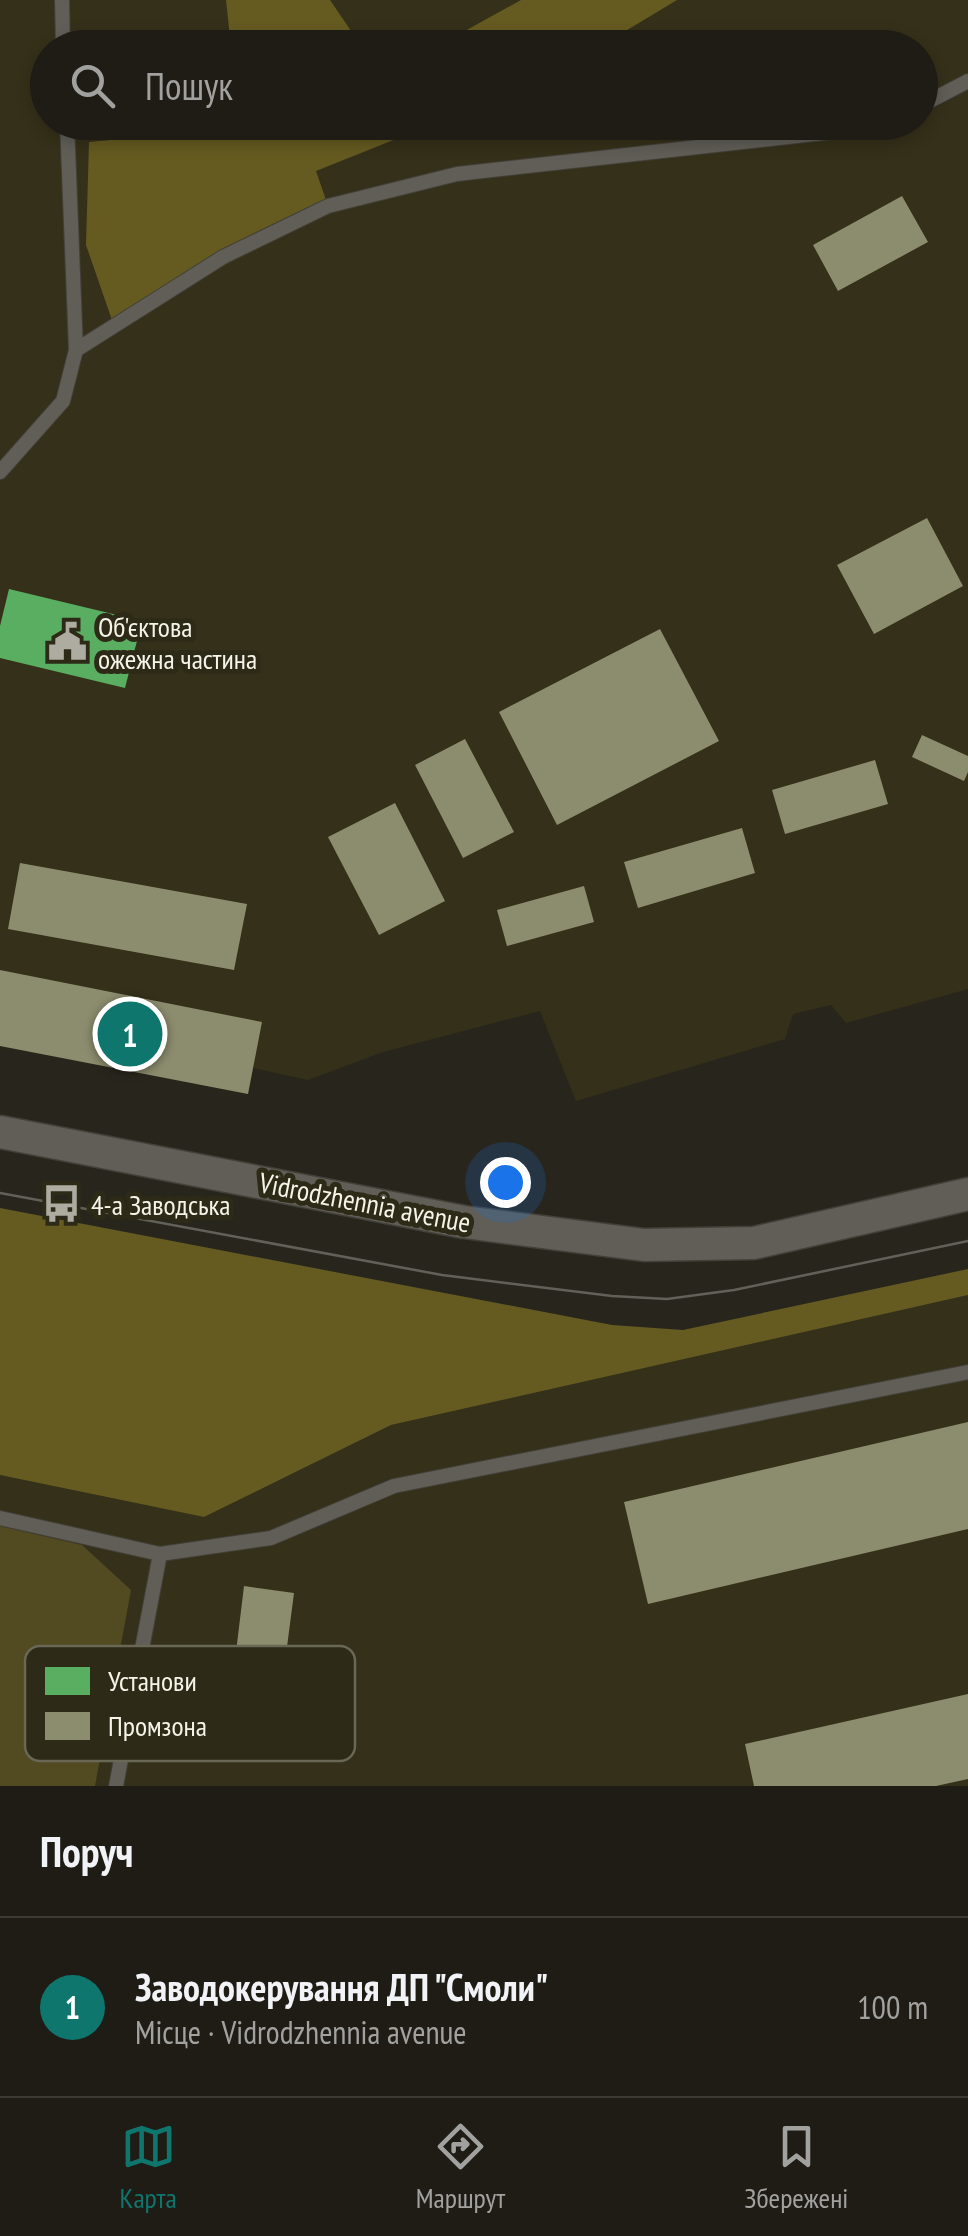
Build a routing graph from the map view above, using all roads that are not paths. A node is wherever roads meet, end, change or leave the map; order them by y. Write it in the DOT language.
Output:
graph roads {
  1 [pos="62,0"];
  2 [pos="63,30"];
  3 [pos="968,80"];
  4 [pos="938,96"];
  5 [pos="67,140"];
  6 [pos="761,140"];
  7 [pos="76,350"];
  8 [pos="0,472"];
  9 [pos="0,1132"];
  10 [pos="968,1194"];
  11 [pos="968,1372"];
  12 [pos="0,1518"];
  13 [pos="160,1554"];
  14 [pos="143,1646"];
  15 [pos="121,1761"];
  16 [pos="116,1786"];
  1 -- 2 [label="lane"];
  3 -- 4 [label="lane"];
  5 -- 7 [label="lane"];
  6 -- 7 [label="lane"];
  7 -- 8 [label="lane"];
  9 -- 10 [label="street, Vidrodzhennia avenue"];
  11 -- 13 [label="lane"];
  12 -- 13 [label="lane"];
  13 -- 14 [label="lane"];
  15 -- 16 [label="lane"];
}
